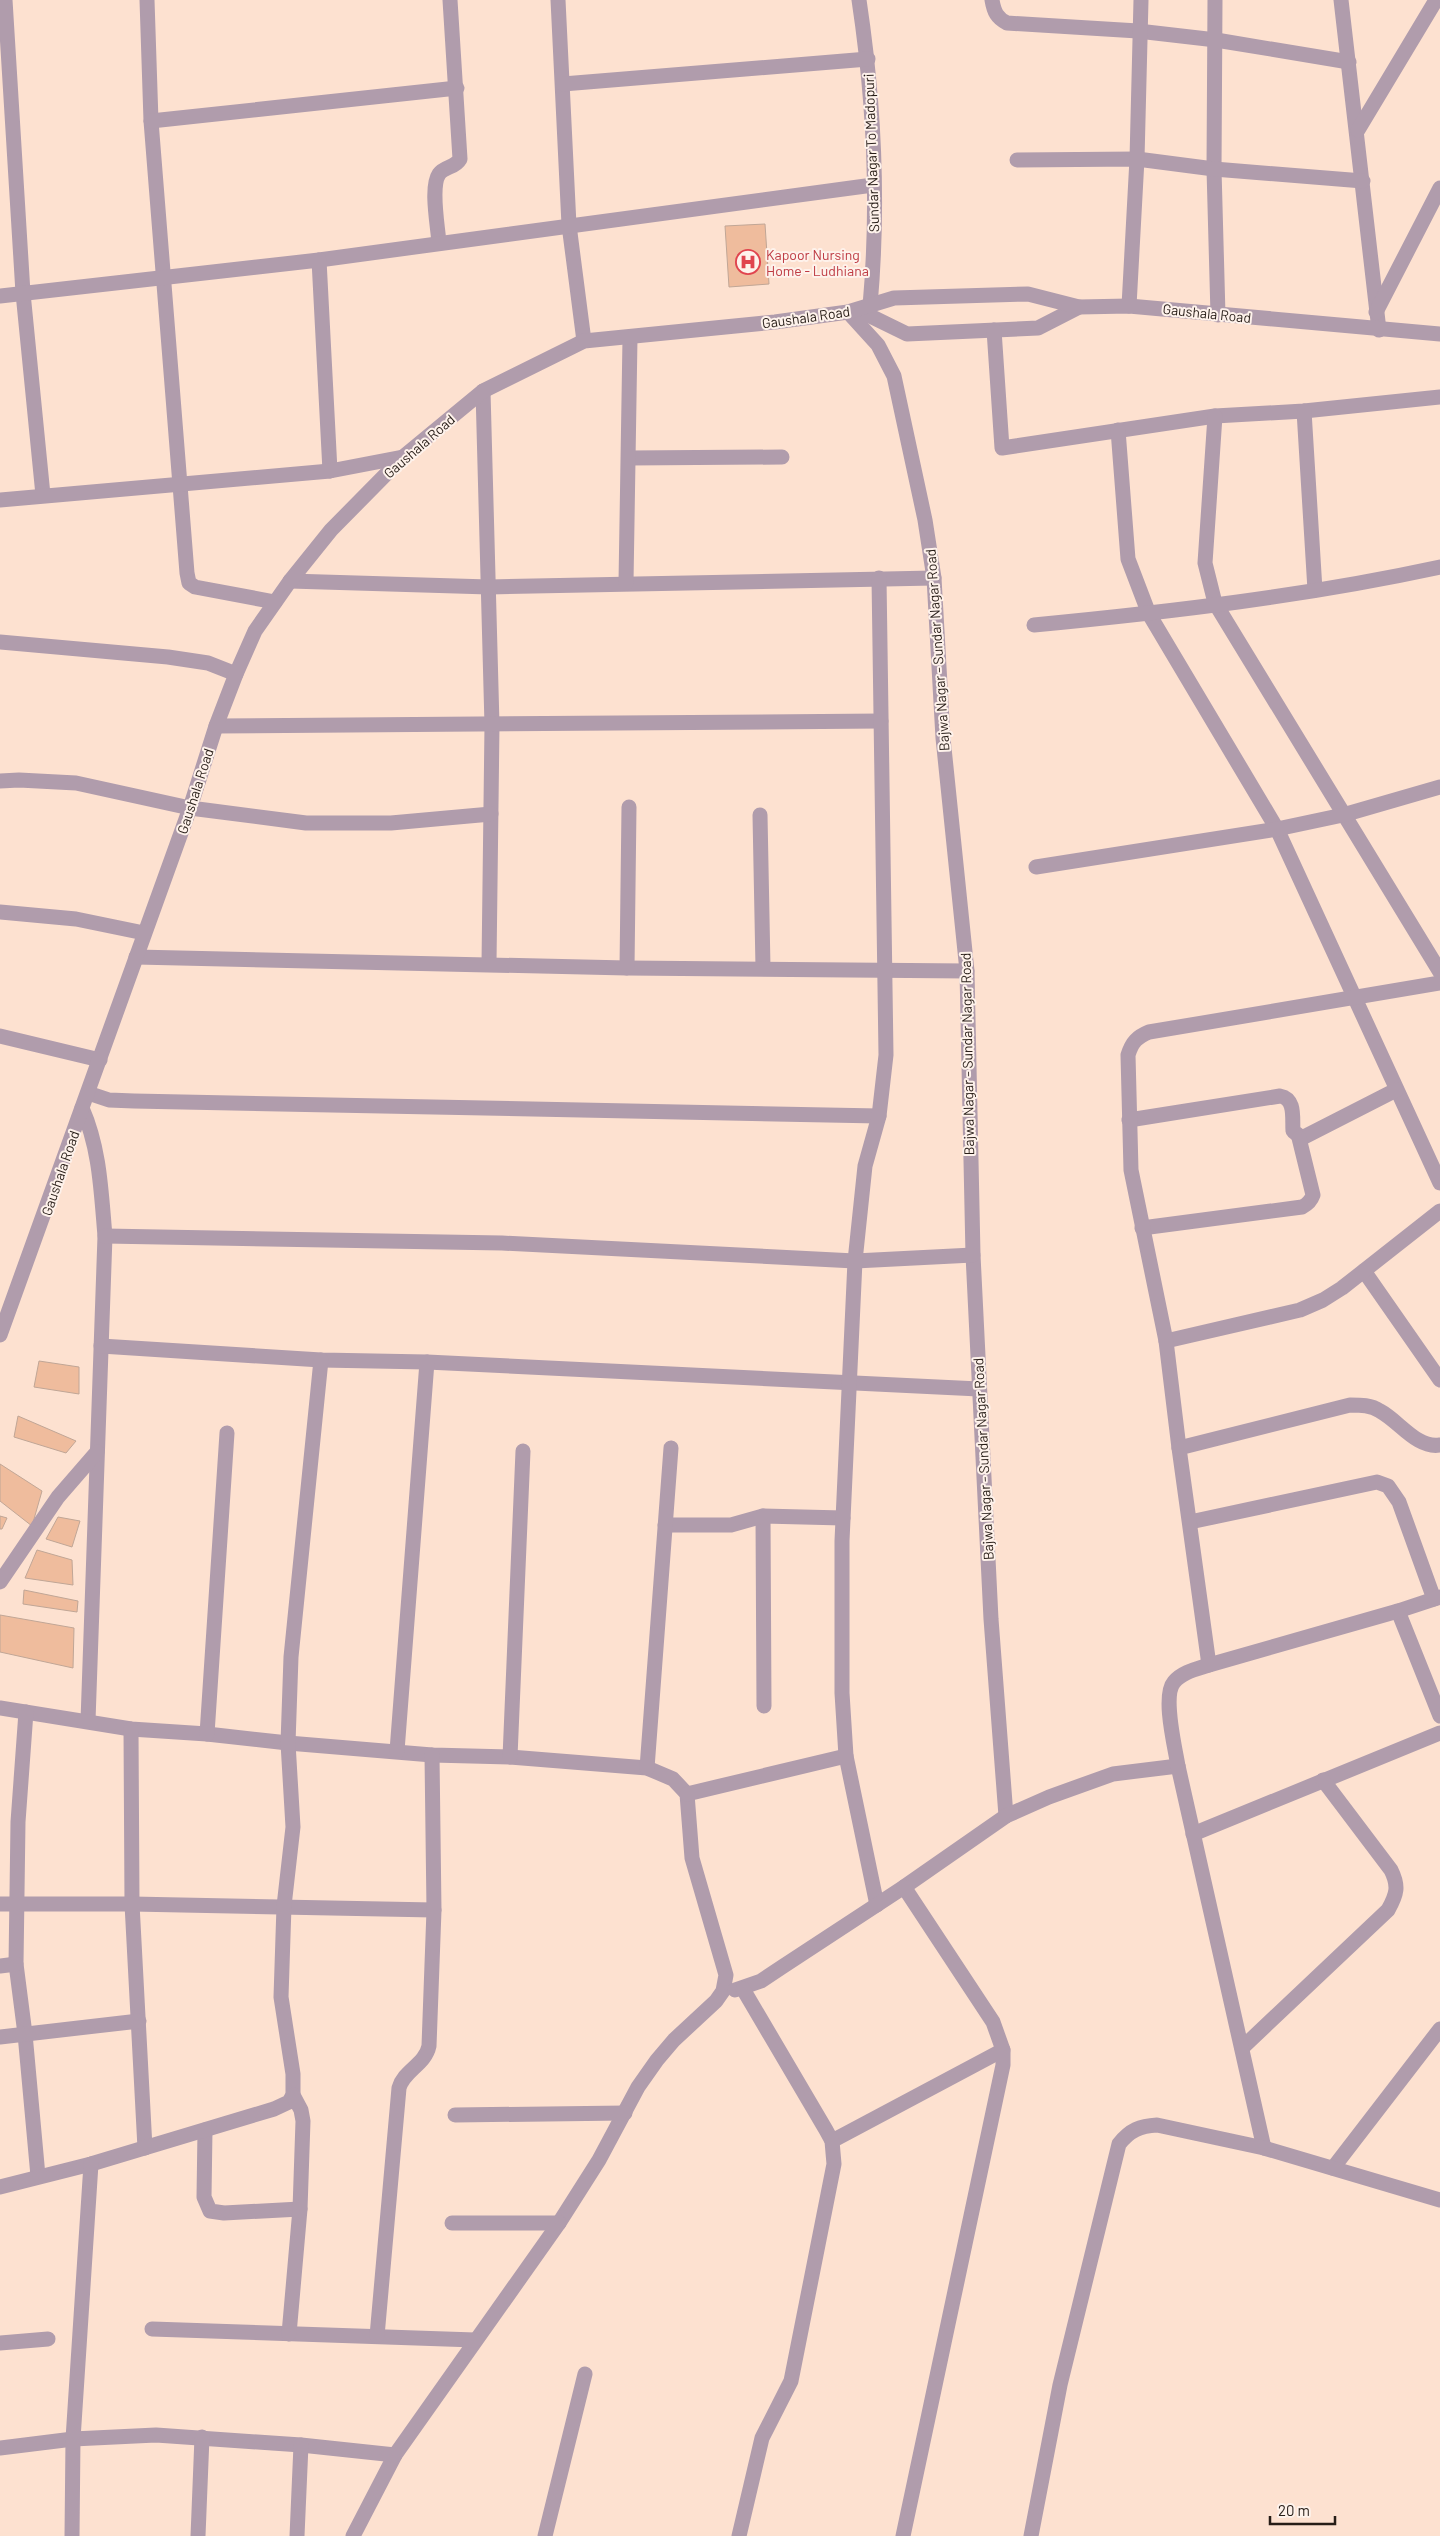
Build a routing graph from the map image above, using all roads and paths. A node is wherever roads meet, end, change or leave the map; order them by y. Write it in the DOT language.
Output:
graph roads {
  1 [pos="6,0"];
  2 [pos="147,0"];
  3 [pos="450,0"];
  4 [pos="558,0"];
  5 [pos="860,0"];
  6 [pos="992,0"];
  7 [pos="1141,0"];
  8 [pos="1215,0"];
  9 [pos="1341,0"];
  10 [pos="1436,0"];
  11 [pos="1138,31"];
  12 [pos="1216,40"];
  13 [pos="868,58"];
  14 [pos="1349,62"];
  15 [pos="563,84"];
  16 [pos="457,88"];
  17 [pos="151,121"];
  18 [pos="1358,130"];
  19 [pos="1136,159"];
  20 [pos="1017,160"];
  21 [pos="1214,169"];
  22 [pos="1363,181"];
  23 [pos="873,185"];
  24 [pos="1440,188"];
  25 [pos="569,225"];
  26 [pos="439,244"];
  27 [pos="319,260"];
  28 [pos="164,278"];
  29 [pos="22,293"];
  30 [pos="0,296"];
  31 [pos="1129,306"];
  32 [pos="1079,307"];
  33 [pos="859,309"];
  34 [pos="1376,312"];
  35 [pos="1218,315"];
  36 [pos="994,330"];
  37 [pos="1379,330"];
  38 [pos="1440,334"];
  39 [pos="630,338"];
  40 [pos="584,341"];
  41 [pos="483,392"];
  42 [pos="1440,398"];
  43 [pos="1304,411"];
  44 [pos="1215,416"];
  45 [pos="1118,430"];
  46 [pos="403,457"];
  47 [pos="782,457"];
  48 [pos="628,458"];
  49 [pos="330,471"];
  50 [pos="178,484"];
  51 [pos="44,495"];
  52 [pos="0,500"];
  53 [pos="1440,567"];
  54 [pos="879,578"];
  55 [pos="934,578"];
  56 [pos="290,581"];
  57 [pos="626,583"];
  58 [pos="489,587"];
  59 [pos="1315,590"];
  60 [pos="275,602"];
  61 [pos="1215,603"];
  62 [pos="1149,614"];
  63 [pos="1034,625"];
  64 [pos="0,642"];
  65 [pos="236,674"];
  66 [pos="881,721"];
  67 [pos="492,725"];
  68 [pos="216,726"];
  69 [pos="0,781"];
  70 [pos="1440,787"];
  71 [pos="628,807"];
  72 [pos="190,808"];
  73 [pos="491,814"];
  74 [pos="1343,814"];
  75 [pos="760,815"];
  76 [pos="1276,829"];
  77 [pos="1036,867"];
  78 [pos="0,912"];
  79 [pos="144,933"];
  80 [pos="136,957"];
  81 [pos="489,964"];
  82 [pos="627,968"];
  83 [pos="763,968"];
  84 [pos="884,970"];
  85 [pos="967,971"];
  86 [pos="1440,972"];
  87 [pos="1440,983"];
  88 [pos="1354,997"];
  89 [pos="0,1036"];
  90 [pos="100,1060"];
  91 [pos="1396,1090"];
  92 [pos="88,1093"];
  93 [pos="82,1108"];
  94 [pos="879,1116"];
  95 [pos="1129,1120"];
  96 [pos="1299,1138"];
  97 [pos="1440,1183"];
  98 [pos="1440,1211"];
  99 [pos="1142,1228"];
  100 [pos="105,1236"];
  101 [pos="973,1255"];
  102 [pos="856,1260"];
  103 [pos="1364,1271"];
  104 [pos="0,1336"];
  105 [pos="1166,1341"];
  106 [pos="101,1346"];
  107 [pos="321,1360"];
  108 [pos="427,1362"];
  109 [pos="1440,1380"];
  110 [pos="849,1383"];
  111 [pos="979,1389"];
  112 [pos="227,1433"];
  113 [pos="1440,1446"];
  114 [pos="671,1448"];
  115 [pos="1180,1448"];
  116 [pos="523,1451"];
  117 [pos="97,1452"];
  118 [pos="763,1516"];
  119 [pos="843,1518"];
  120 [pos="1190,1522"];
  121 [pos="665,1526"];
  122 [pos="0,1582"];
  123 [pos="1437,1598"];
  124 [pos="1398,1611"];
  125 [pos="1208,1665"];
  126 [pos="764,1706"];
  127 [pos="0,1708"];
  128 [pos="26,1712"];
  129 [pos="1440,1716"];
  130 [pos="88,1721"];
  131 [pos="131,1729"];
  132 [pos="1440,1733"];
  133 [pos="207,1734"];
  134 [pos="288,1743"];
  135 [pos="397,1751"];
  136 [pos="432,1755"];
  137 [pos="846,1756"];
  138 [pos="510,1757"];
  139 [pos="1178,1766"];
  140 [pos="647,1768"];
  141 [pos="1323,1780"];
  142 [pos="687,1794"];
  143 [pos="1006,1816"];
  144 [pos="1193,1834"];
  145 [pos="904,1887"];
  146 [pos="16,1903"];
  147 [pos="0,1904"];
  148 [pos="132,1904"];
  149 [pos="877,1905"];
  150 [pos="284,1906"];
  151 [pos="434,1910"];
  152 [pos="16,1964"];
  153 [pos="0,1966"];
  154 [pos="743,1989"];
  155 [pos="723,1991"];
  156 [pos="138,2021"];
  157 [pos="1440,2029"];
  158 [pos="26,2034"];
  159 [pos="0,2037"];
  160 [pos="1242,2048"];
  161 [pos="1003,2050"];
  162 [pos="293,2095"];
  163 [pos="625,2113"];
  164 [pos="455,2115"];
  165 [pos="205,2130"];
  166 [pos="832,2141"];
  167 [pos="146,2148"];
  168 [pos="1264,2148"];
  169 [pos="91,2164"];
  170 [pos="1333,2168"];
  171 [pos="38,2176"];
  172 [pos="0,2187"];
  173 [pos="1440,2200"];
  174 [pos="300,2210"];
  175 [pos="452,2223"];
  176 [pos="559,2223"];
  177 [pos="152,2330"];
  178 [pos="289,2334"];
  179 [pos="377,2336"];
  180 [pos="48,2339"];
  181 [pos="475,2340"];
  182 [pos="0,2343"];
  183 [pos="585,2374"];
  184 [pos="202,2437"];
  185 [pos="73,2439"];
  186 [pos="301,2445"];
  187 [pos="0,2448"];
  188 [pos="396,2454"];
  189 [pos="72,2536"];
  190 [pos="198,2536"];
  191 [pos="297,2536"];
  192 [pos="352,2536"];
  193 [pos="545,2536"];
  194 [pos="738,2536"];
  195 [pos="903,2536"];
  196 [pos="1031,2536"];
  1 -- 29 [label="street"];
  2 -- 17 [label="street"];
  3 -- 16 [label="street"];
  4 -- 15 [label="street"];
  5 -- 13 [label="street, Sundar Nagar To Madopuri"];
  6 -- 11 [label="street"];
  7 -- 11 [label="street"];
  8 -- 12 [label="street"];
  9 -- 14 [label="street"];
  10 -- 18 [label="street"];
  11 -- 12 [label="street"];
  11 -- 19 [label="street"];
  12 -- 14 [label="street"];
  12 -- 21 [label="street"];
  13 -- 15 [label="street"];
  13 -- 23 [label="street, Sundar Nagar To Madopuri"];
  14 -- 18 [label="street"];
  15 -- 25 [label="street"];
  16 -- 17 [label="street"];
  16 -- 26 [label="street"];
  17 -- 28 [label="street"];
  18 -- 22 [label="street"];
  19 -- 20 [label="street"];
  19 -- 21 [label="street"];
  19 -- 31 [label="street"];
  21 -- 22 [label="street"];
  21 -- 35 [label="street"];
  22 -- 34 [label="street"];
  23 -- 25 [label="street"];
  23 -- 33 [label="street, Sundar Nagar To Madopuri"];
  24 -- 34 [label="street"];
  25 -- 26 [label="street"];
  25 -- 40 [label="street"];
  26 -- 27 [label="street"];
  27 -- 28 [label="street"];
  27 -- 49 [label="street"];
  28 -- 29 [label="street"];
  28 -- 50 [label="street"];
  29 -- 30 [label="street"];
  29 -- 51 [label="street"];
  31 -- 32 [label="street, Gaushala Road"];
  31 -- 35 [label="street, Gaushala Road"];
  32 -- 33 [label="street, Gaushala Road"];
  32 -- 36 [label="street"];
  33 -- 36 [label="street"];
  33 -- 39 [label="street, Gaushala Road"];
  33 -- 55 [label="street, Bajwa Nagar - Sundar Nagar Road"];
  34 -- 37 [label="street"];
  35 -- 37 [label="street, Gaushala Road"];
  36 -- 45 [label="street"];
  37 -- 38 [label="street, Gaushala Road"];
  39 -- 40 [label="street, Gaushala Road"];
  39 -- 48 [label="street"];
  40 -- 41 [label="street, Gaushala Road"];
  41 -- 46 [label="street, Gaushala Road"];
  41 -- 58 [label="street"];
  42 -- 43 [label="street"];
  43 -- 44 [label="street"];
  43 -- 59 [label="street"];
  44 -- 45 [label="street"];
  44 -- 61 [label="street"];
  45 -- 62 [label="street"];
  46 -- 49 [label="street"];
  46 -- 56 [label="street, Gaushala Road"];
  47 -- 48 [label="street"];
  48 -- 57 [label="street"];
  49 -- 50 [label="street"];
  50 -- 51 [label="street"];
  50 -- 60 [label="street"];
  51 -- 52 [label="street"];
  53 -- 59 [label="street"];
  54 -- 55 [label="street"];
  54 -- 57 [label="street"];
  54 -- 66 [label="street"];
  55 -- 85 [label="street, Bajwa Nagar - Sundar Nagar Road"];
  56 -- 58 [label="street"];
  56 -- 60 [label="street, Gaushala Road"];
  57 -- 58 [label="street"];
  58 -- 67 [label="street"];
  59 -- 61 [label="street"];
  60 -- 65 [label="street, Gaushala Road"];
  61 -- 62 [label="street"];
  61 -- 74 [label="street"];
  62 -- 63 [label="street"];
  62 -- 76 [label="street"];
  64 -- 65 [label="street"];
  65 -- 68 [label="street, Gaushala Road"];
  66 -- 67 [label="street"];
  66 -- 84 [label="street"];
  67 -- 68 [label="street"];
  67 -- 73 [label="street"];
  68 -- 72 [label="street, Gaushala Road"];
  69 -- 72 [label="street"];
  70 -- 74 [label="street"];
  71 -- 82 [label="street"];
  72 -- 73 [label="street"];
  72 -- 79 [label="street, Gaushala Road"];
  73 -- 81 [label="street"];
  74 -- 76 [label="street"];
  74 -- 86 [label="street"];
  75 -- 83 [label="street"];
  76 -- 77 [label="street"];
  76 -- 88 [label="street"];
  78 -- 79 [label="street"];
  79 -- 80 [label="street, Gaushala Road"];
  80 -- 81 [label="street"];
  80 -- 90 [label="street, Gaushala Road"];
  81 -- 82 [label="street"];
  82 -- 83 [label="street"];
  83 -- 84 [label="street"];
  84 -- 85 [label="street"];
  84 -- 94 [label="street"];
  85 -- 101 [label="street, Bajwa Nagar - Sundar Nagar Road"];
  87 -- 88 [label="street"];
  88 -- 91 [label="street"];
  88 -- 95 [label="street"];
  89 -- 90 [label="street"];
  90 -- 92 [label="street, Gaushala Road"];
  91 -- 96 [label="street"];
  91 -- 97 [label="street"];
  92 -- 93 [label="street, Gaushala Road"];
  92 -- 94 [label="street"];
  93 -- 100 [label="street"];
  93 -- 104 [label="street, Gaushala Road"];
  94 -- 102 [label="street"];
  95 -- 96 [label="street"];
  95 -- 99 [label="street"];
  96 -- 99 [label="street"];
  98 -- 103 [label="street"];
  99 -- 105 [label="street"];
  100 -- 102 [label="street"];
  100 -- 106 [label="street"];
  101 -- 102 [label="street"];
  101 -- 111 [label="street, Bajwa Nagar - Sundar Nagar Road"];
  102 -- 110 [label="street"];
  103 -- 105 [label="street"];
  103 -- 109 [label="street"];
  105 -- 115 [label="street"];
  106 -- 107 [label="street"];
  106 -- 117 [label="street"];
  107 -- 108 [label="street"];
  107 -- 134 [label="street"];
  108 -- 110 [label="street"];
  108 -- 135 [label="street"];
  110 -- 111 [label="street"];
  110 -- 119 [label="street"];
  111 -- 143 [label="street, Bajwa Nagar - Sundar Nagar Road"];
  112 -- 133 [label="street"];
  113 -- 115 [label="street"];
  114 -- 121 [label="street"];
  115 -- 120 [label="street"];
  116 -- 138 [label="street"];
  117 -- 122 [label="street"];
  117 -- 130 [label="street"];
  118 -- 119 [label="street"];
  118 -- 121 [label="street"];
  118 -- 126 [label="street"];
  119 -- 137 [label="street"];
  120 -- 123 [label="street"];
  120 -- 125 [label="street"];
  121 -- 140 [label="street"];
  123 -- 124 [label="street"];
  124 -- 125 [label="street"];
  124 -- 129 [label="street"];
  125 -- 139 [label="street"];
  127 -- 128 [label="street"];
  128 -- 130 [label="street"];
  128 -- 146 [label="street"];
  130 -- 131 [label="street"];
  131 -- 133 [label="street"];
  131 -- 148 [label="street"];
  132 -- 141 [label="street"];
  133 -- 134 [label="street"];
  134 -- 135 [label="street"];
  134 -- 150 [label="street"];
  135 -- 136 [label="street"];
  136 -- 138 [label="street"];
  136 -- 151 [label="street"];
  137 -- 142 [label="street"];
  137 -- 149 [label="street"];
  138 -- 140 [label="street"];
  139 -- 143 [label="street"];
  139 -- 144 [label="street"];
  140 -- 142 [label="street"];
  141 -- 144 [label="street"];
  141 -- 160 [label="street"];
  142 -- 155 [label="street"];
  143 -- 145 [label="street"];
  144 -- 160 [label="street"];
  145 -- 149 [label="street"];
  145 -- 161 [label="street"];
  146 -- 147 [label="street"];
  146 -- 148 [label="street"];
  146 -- 152 [label="street"];
  148 -- 150 [label="street"];
  148 -- 156 [label="street"];
  149 -- 154 [label="street"];
  150 -- 151 [label="street"];
  150 -- 162 [label="street"];
  151 -- 179 [label="street"];
  152 -- 153 [label="street"];
  152 -- 158 [label="street"];
  154 -- 155 [label="street"];
  154 -- 166 [label="street"];
  155 -- 163 [label="street"];
  156 -- 158 [label="street"];
  156 -- 167 [label="street"];
  157 -- 170 [label="street"];
  158 -- 159 [label="street"];
  158 -- 171 [label="street"];
  160 -- 168 [label="street"];
  161 -- 166 [label="street"];
  161 -- 195 [label="street"];
  162 -- 165 [label="street"];
  162 -- 174 [label="street"];
  163 -- 164 [label="street"];
  163 -- 176 [label="street"];
  165 -- 167 [label="street"];
  165 -- 174 [label="street"];
  166 -- 194 [label="street"];
  167 -- 169 [label="street"];
  168 -- 170 [label="street"];
  168 -- 196 [label="street"];
  169 -- 171 [label="street"];
  169 -- 185 [label="street"];
  170 -- 173 [label="street"];
  171 -- 172 [label="street"];
  174 -- 178 [label="street"];
  175 -- 176 [label="street"];
  176 -- 181 [label="street"];
  177 -- 178 [label="street"];
  178 -- 179 [label="street"];
  179 -- 181 [label="street"];
  180 -- 182 [label="street"];
  181 -- 188 [label="street"];
  183 -- 193 [label="street"];
  184 -- 185 [label="street"];
  184 -- 186 [label="street"];
  184 -- 190 [label="street"];
  185 -- 187 [label="street"];
  185 -- 189 [label="street"];
  186 -- 188 [label="street"];
  186 -- 191 [label="street"];
  188 -- 192 [label="street"];
}
